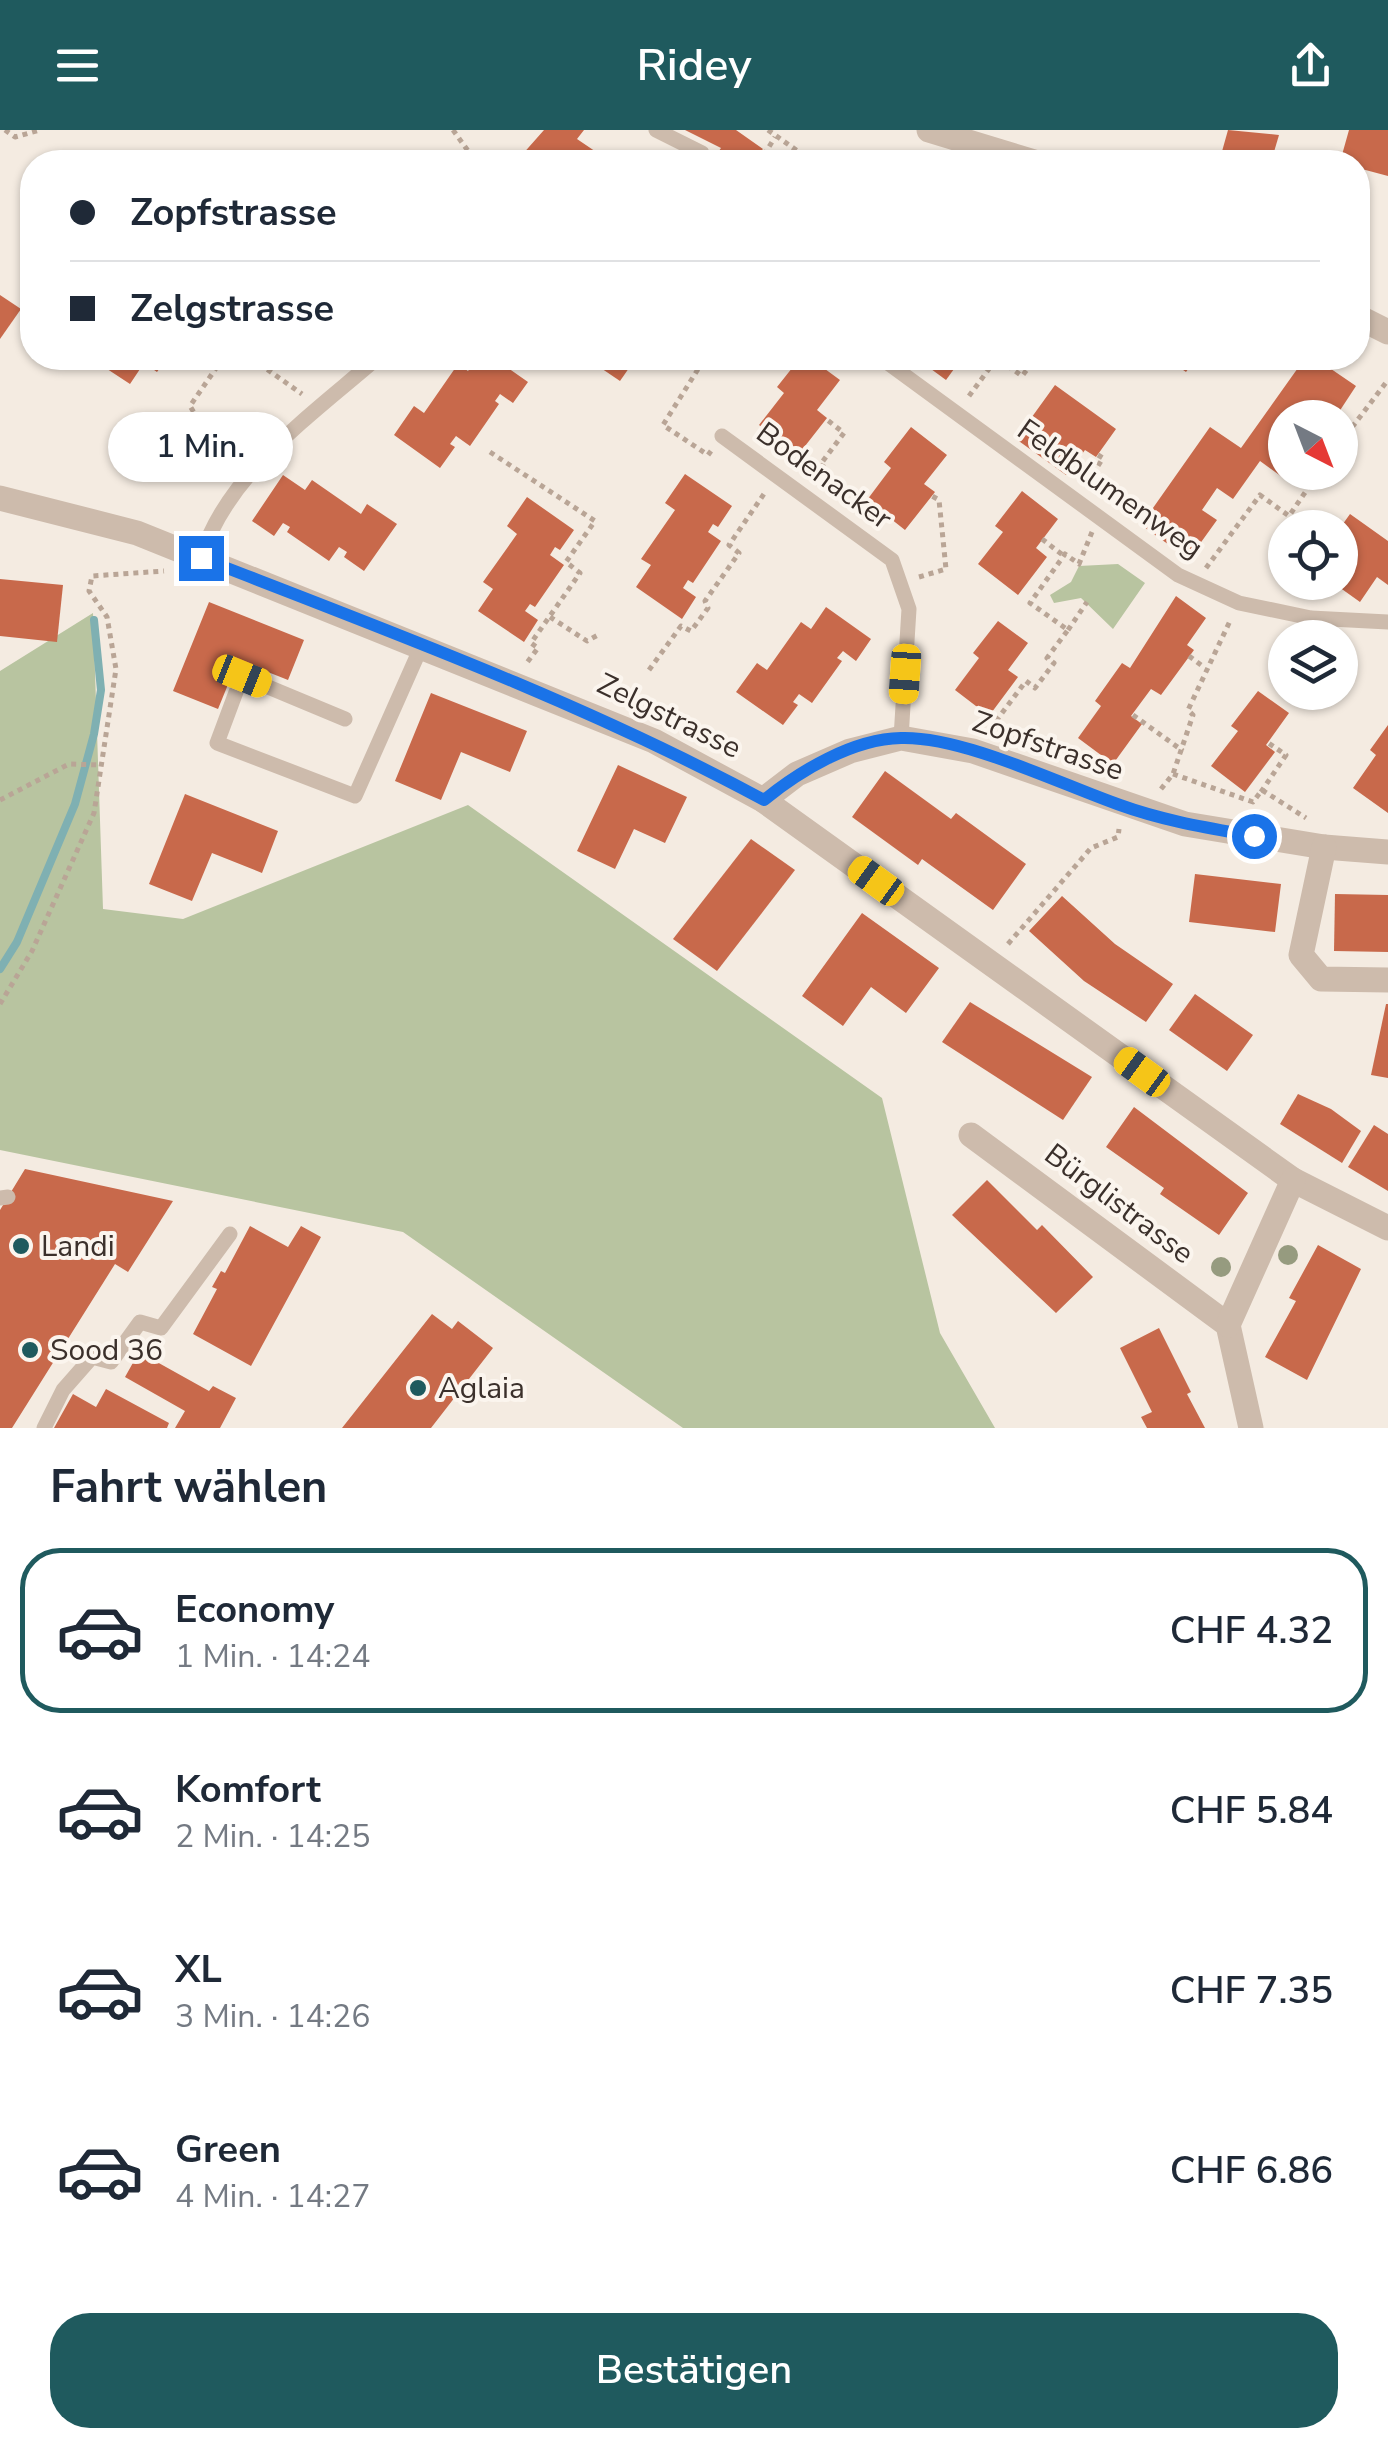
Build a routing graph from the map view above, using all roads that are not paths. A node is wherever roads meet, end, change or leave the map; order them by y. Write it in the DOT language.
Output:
graph roads {
  1 [pos="656,130"];
  2 [pos="929,130"];
  3 [pos="694,150"];
  4 [pos="992,150"];
  5 [pos="363,370"];
  6 [pos="897,370"];
  7 [pos="722,436"];
  8 [pos="0,498"];
  9 [pos="190,554"];
  10 [pos="1388,622"];
  11 [pos="422,645"];
  12 [pos="345,719"];
  13 [pos="901,738"];
  14 [pos="764,800"];
  15 [pos="1322,837"];
  16 [pos="1388,852"];
  17 [pos="1388,980"];
  18 [pos="971,1135"];
  19 [pos="1292,1180"];
  20 [pos="1388,1228"];
  21 [pos="230,1234"];
  22 [pos="1228,1325"];
  23 [pos="44,1428"];
  24 [pos="1250,1428"];
  1 -- 3 [label="lane"];
  2 -- 4 [label="street"];
  5 -- 9 [label="lane"];
  6 -- 10 [label="lane, Feldblumenweg"];
  7 -- 13 [label="lane, Bodenacker"];
  8 -- 9 [label="street, Zelgstrasse"];
  9 -- 11 [label="street, Zelgstrasse"];
  11 -- 12 [label="lane"];
  11 -- 14 [label="street, Zelgstrasse"];
  13 -- 14 [label="street, Zopfstrasse"];
  13 -- 15 [label="street, Zopfstrasse"];
  14 -- 19 [label="street, Zelgstrasse"];
  15 -- 16 [label="street, Zopfstrasse"];
  15 -- 17 [label="street"];
  18 -- 22 [label="street, Bürglistrasse"];
  19 -- 20 [label="street, Zelgstrasse"];
  19 -- 22 [label="street"];
  21 -- 23 [label="lane"];
  22 -- 24 [label="street"];
}
